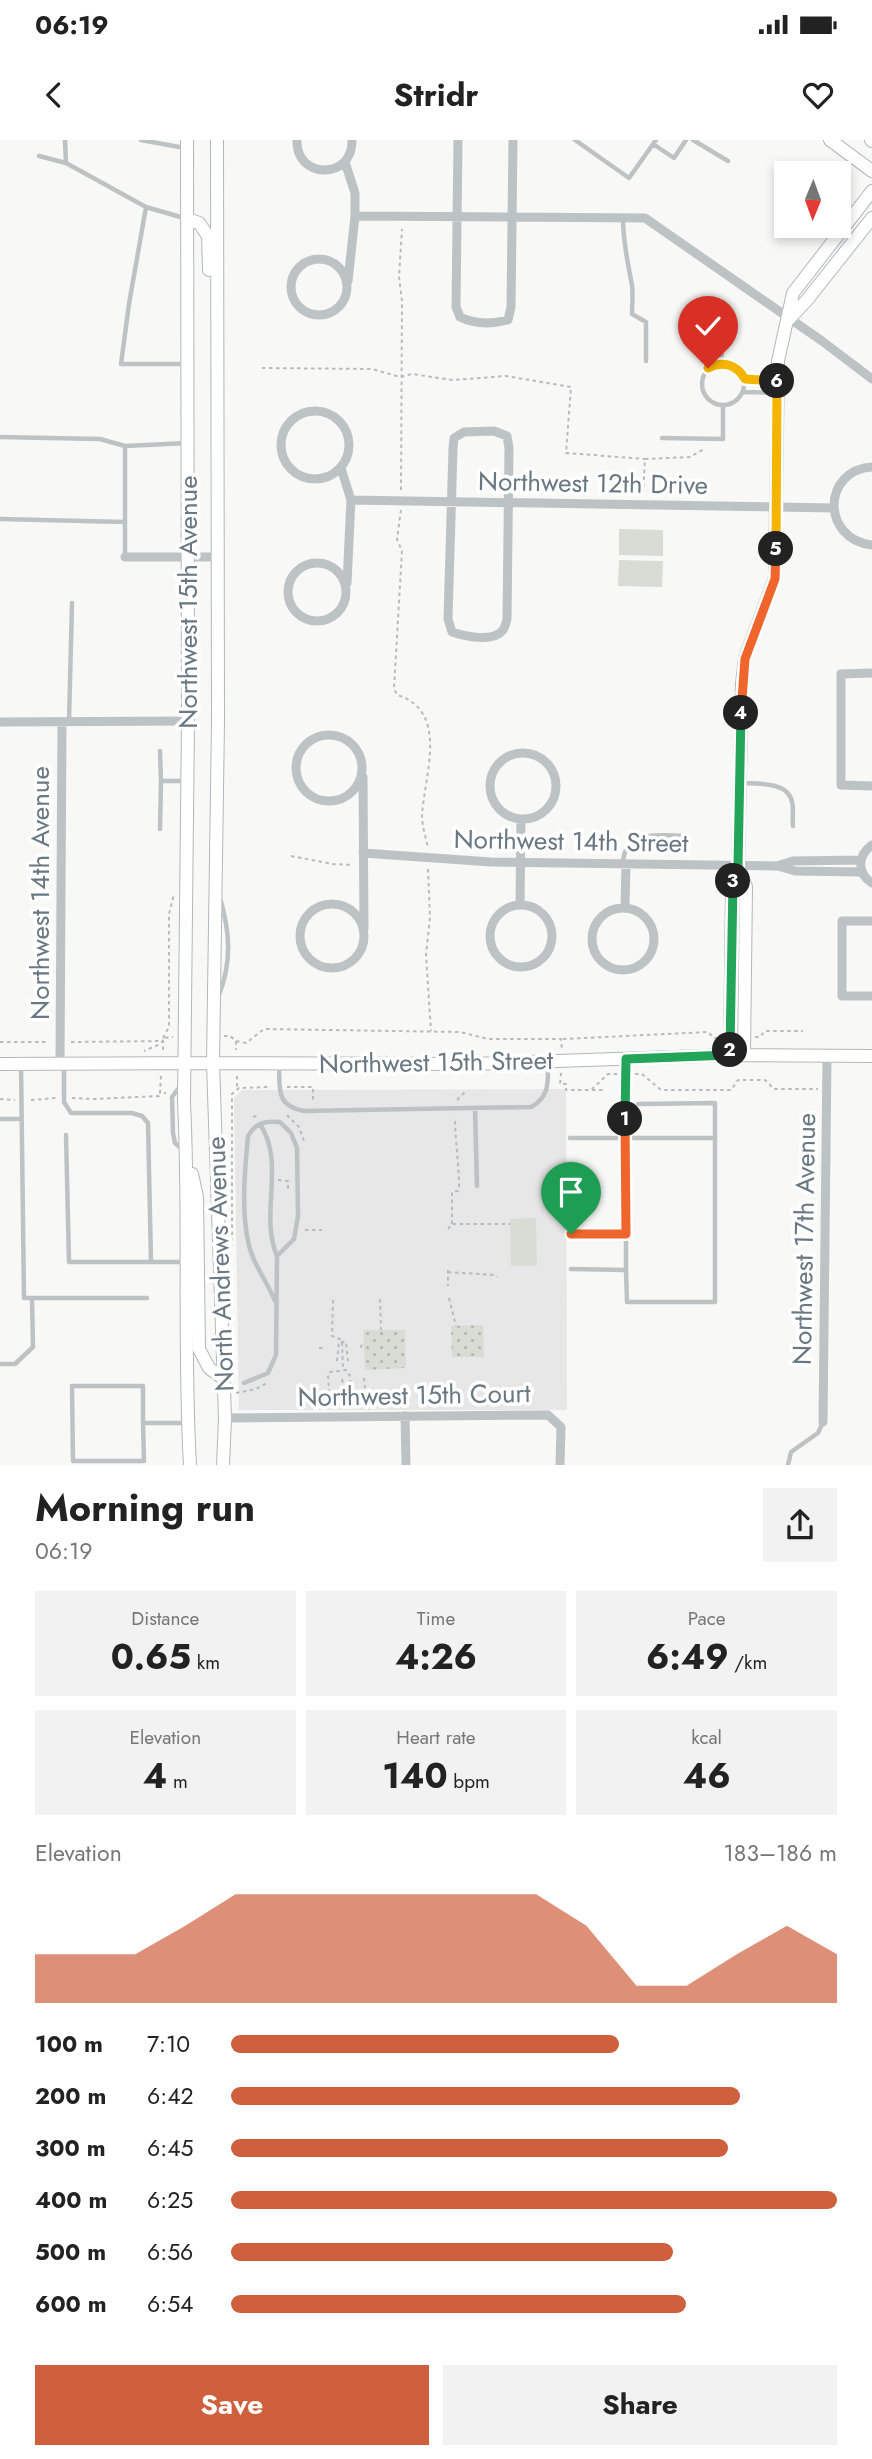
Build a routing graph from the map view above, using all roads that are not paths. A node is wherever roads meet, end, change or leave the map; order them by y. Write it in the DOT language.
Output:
graph roads {
  1 [pos="65,140"];
  2 [pos="141,140"];
  3 [pos="217,140"];
  4 [pos="297,140"];
  5 [pos="352,140"];
  6 [pos="458,140"];
  7 [pos="513,140"];
  8 [pos="575,140"];
  9 [pos="686,140"];
  10 [pos="693,140"];
  11 [pos="830,140"];
  12 [pos="654,142"];
  13 [pos="187,144"];
  14 [pos="39,156"];
  15 [pos="728,161"];
  16 [pos="345,162"];
  17 [pos="66,163"];
  18 [pos="872,172"];
  19 [pos="872,191"];
  20 [pos="146,207"];
  21 [pos="355,216"];
  22 [pos="513,217"];
  23 [pos="623,218"];
  24 [pos="872,218"];
  25 [pos="188,219"];
  26 [pos="457,219"];
  27 [pos="347,293"];
  28 [pos="788,319"];
  29 [pos="723,327"];
  30 [pos="217,328"];
  31 [pos="646,361"];
  32 [pos="188,364"];
  33 [pos="721,364"];
  34 [pos="745,379"];
  35 [pos="872,379"];
  36 [pos="778,387"];
  37 [pos="743,392"];
  38 [pos="723,405"];
  39 [pos="0,437"];
  40 [pos="662,438"];
  41 [pos="188,443"];
  42 [pos="125,446"];
  43 [pos="872,467"];
  44 [pos="341,468"];
  45 [pos="351,500"];
  46 [pos="450,502"];
  47 [pos="509,503"];
  48 [pos="776,508"];
  49 [pos="834,508"];
  50 [pos="0,520"];
  51 [pos="125,522"];
  52 [pos="872,545"];
  53 [pos="125,557"];
  54 [pos="188,557"];
  55 [pos="217,557"];
  56 [pos="347,592"];
  57 [pos="72,603"];
  58 [pos="872,673"];
  59 [pos="188,721"];
  60 [pos="0,722"];
  61 [pos="65,722"];
  62 [pos="160,751"];
  63 [pos="363,768"];
  64 [pos="161,781"];
  65 [pos="188,781"];
  66 [pos="740,783"];
  67 [pos="872,786"];
  68 [pos="522,819"];
  69 [pos="793,825"];
  70 [pos="160,829"];
  71 [pos="688,836"];
  72 [pos="872,845"];
  73 [pos="363,853"];
  74 [pos="861,860"];
  75 [pos="521,863"];
  76 [pos="624,864"];
  77 [pos="738,866"];
  78 [pos="777,866"];
  79 [pos="862,872"];
  80 [pos="872,883"];
  81 [pos="520,905"];
  82 [pos="625,908"];
  83 [pos="872,921"];
  84 [pos="364,935"];
  85 [pos="872,996"];
  86 [pos="730,1055"];
  87 [pos="744,1055"];
  88 [pos="827,1056"];
  89 [pos="872,1056"];
  90 [pos="626,1059"];
  91 [pos="548,1062"];
  92 [pos="185,1063"];
  93 [pos="213,1063"];
  94 [pos="279,1063"];
  95 [pos="62,1064"];
  96 [pos="0,1065"];
  97 [pos="21,1065"];
  98 [pos="638,1104"];
  99 [pos="475,1108"];
  100 [pos="0,1119"];
  101 [pos="21,1119"];
  102 [pos="260,1124"];
  103 [pos="66,1135"];
  104 [pos="570,1138"];
  105 [pos="626,1138"];
  106 [pos="715,1138"];
  107 [pos="187,1153"];
  108 [pos="477,1186"];
  109 [pos="571,1234"];
  110 [pos="626,1234"];
  111 [pos="277,1256"];
  112 [pos="151,1262"];
  113 [pos="187,1262"];
  114 [pos="571,1269"];
  115 [pos="626,1270"];
  116 [pos="32,1298"];
  117 [pos="147,1298"];
  118 [pos="275,1301"];
  119 [pos="0,1364"];
  120 [pos="223,1379"];
  121 [pos="244,1383"];
  122 [pos="405,1416"];
  123 [pos="225,1418"];
  124 [pos="823,1422"];
  125 [pos="143,1423"];
  126 [pos="187,1423"];
  127 [pos="190,1465"];
  128 [pos="223,1465"];
  129 [pos="406,1465"];
  130 [pos="561,1465"];
  131 [pos="788,1465"];
  1 -- 17 [label="lane"];
  2 -- 13 [label="lane"];
  3 -- 30 [label="street, Northwest 15th Avenue"];
  4 -- 16 [label="street"];
  5 -- 16 [label="street"];
  6 -- 26 [label="street"];
  7 -- 22 [label="street"];
  8 -- 12 [label="lane"];
  9 -- 12 [label="lane"];
  10 -- 15 [label="lane"];
  11 -- 18 [label="street"];
  13 -- 25 [label="street, Northwest 15th Avenue"];
  14 -- 17 [label="lane"];
  16 -- 21 [label="street"];
  17 -- 20 [label="lane"];
  19 -- 28 [label="street"];
  20 -- 25 [label="lane"];
  20 -- 32 [label="lane"];
  21 -- 26 [label="street"];
  21 -- 27 [label="street"];
  22 -- 23 [label="street"];
  22 -- 26 [label="street"];
  22 -- 26 [label="street"];
  23 -- 28 [label="street"];
  23 -- 31 [label="lane"];
  24 -- 28 [label="street"];
  25 -- 30 [label="street"];
  25 -- 32 [label="street, Northwest 15th Avenue"];
  27 -- 27 [label="street"];
  28 -- 35 [label="street"];
  28 -- 36 [label="street"];
  29 -- 33 [label="lane"];
  30 -- 55 [label="street, Northwest 15th Avenue"];
  32 -- 41 [label="street, Northwest 15th Avenue"];
  33 -- 34 [label="lane"];
  33 -- 38 [label="lane"];
  34 -- 36 [label="lane"];
  34 -- 37 [label="lane"];
  36 -- 37 [label="lane"];
  36 -- 48 [label="street"];
  37 -- 38 [label="lane"];
  38 -- 40 [label="lane"];
  39 -- 42 [label="lane"];
  41 -- 42 [label="lane"];
  41 -- 54 [label="street, Northwest 15th Avenue"];
  42 -- 51 [label="lane"];
  43 -- 49 [label="street"];
  44 -- 44 [label="street"];
  44 -- 45 [label="street"];
  45 -- 46 [label="street, Northwest 12th Drive"];
  45 -- 56 [label="street"];
  46 -- 47 [label="street, Northwest 12th Drive"];
  46 -- 47 [label="street"];
  46 -- 47 [label="street"];
  47 -- 48 [label="street, Northwest 12th Drive"];
  48 -- 49 [label="street, Northwest 12th Drive"];
  48 -- 66 [label="street"];
  49 -- 52 [label="street"];
  50 -- 51 [label="lane"];
  51 -- 53 [label="lane"];
  53 -- 54 [label="street"];
  54 -- 55 [label="street"];
  54 -- 59 [label="street, Northwest 15th Avenue"];
  55 -- 93 [label="street, Northwest 15th Avenue"];
  56 -- 56 [label="street"];
  57 -- 61 [label="lane"];
  58 -- 67 [label="street"];
  59 -- 61 [label="street"];
  59 -- 65 [label="street, Northwest 15th Avenue"];
  60 -- 61 [label="street"];
  61 -- 95 [label="street, Northwest 14th Avenue"];
  62 -- 64 [label="lane"];
  63 -- 63 [label="street"];
  63 -- 73 [label="street"];
  64 -- 65 [label="lane"];
  64 -- 70 [label="lane"];
  65 -- 92 [label="street, Northwest 15th Avenue"];
  66 -- 69 [label="lane"];
  66 -- 77 [label="street"];
  68 -- 68 [label="street"];
  68 -- 75 [label="street"];
  71 -- 76 [label="lane"];
  72 -- 74 [label="street"];
  73 -- 75 [label="street, Northwest 14th Street"];
  73 -- 84 [label="street"];
  74 -- 78 [label="street, Northwest 14th Street"];
  74 -- 79 [label="street"];
  75 -- 76 [label="street, Northwest 14th Street"];
  75 -- 81 [label="street"];
  76 -- 77 [label="street, Northwest 14th Street"];
  76 -- 82 [label="street"];
  77 -- 78 [label="street, Northwest 14th Street"];
  77 -- 86 [label="street"];
  77 -- 87 [label="street"];
  78 -- 79 [label="street, Northwest 14th Street"];
  79 -- 80 [label="street"];
  81 -- 81 [label="street"];
  82 -- 82 [label="street"];
  83 -- 85 [label="street"];
  84 -- 84 [label="street"];
  86 -- 87 [label="street, Northwest 15th Street"];
  86 -- 90 [label="street, Northwest 15th Street"];
  87 -- 88 [label="street, Northwest 15th Street"];
  88 -- 89 [label="street, Northwest 15th Street"];
  88 -- 124 [label="street, Northwest 17th Avenue"];
  90 -- 91 [label="street, Northwest 15th Street"];
  90 -- 105 [label="lane"];
  91 -- 94 [label="street, Northwest 15th Street"];
  91 -- 99 [label="lane"];
  92 -- 93 [label="street, Northwest 15th Street"];
  92 -- 95 [label="street, Northwest 15th Street"];
  92 -- 107 [label="street, North Andrews Avenue"];
  93 -- 94 [label="street, Northwest 15th Street"];
  93 -- 120 [label="street, North Andrews Avenue"];
  94 -- 99 [label="lane"];
  95 -- 97 [label="street, Northwest 15th Street"];
  95 -- 112 [label="lane"];
  96 -- 97 [label="street, Northwest 15th Street"];
  97 -- 101 [label="lane"];
  98 -- 106 [label="lane"];
  99 -- 108 [label="lane"];
  100 -- 101 [label="lane"];
  101 -- 116 [label="lane"];
  102 -- 111 [label="lane"];
  102 -- 111 [label="lane"];
  102 -- 118 [label="lane"];
  103 -- 112 [label="lane"];
  104 -- 105 [label="lane"];
  105 -- 106 [label="lane"];
  105 -- 110 [label="lane"];
  106 -- 115 [label="lane"];
  107 -- 113 [label="street, North Andrews Avenue"];
  107 -- 120 [label="street"];
  109 -- 110 [label="lane"];
  110 -- 115 [label="lane"];
  111 -- 118 [label="lane"];
  112 -- 113 [label="lane"];
  113 -- 126 [label="street, North Andrews Avenue"];
  114 -- 115 [label="lane"];
  116 -- 117 [label="lane"];
  116 -- 119 [label="lane"];
  118 -- 121 [label="lane"];
  120 -- 123 [label="street, North Andrews Avenue"];
  122 -- 123 [label="street, Northwest 15th Court"];
  122 -- 129 [label="street"];
  122 -- 130 [label="street, Northwest 15th Court"];
  123 -- 128 [label="street, North Andrews Avenue"];
  124 -- 131 [label="lane"];
  125 -- 125 [label="lane"];
  125 -- 126 [label="lane"];
  126 -- 127 [label="street, North Andrews Avenue"];
}
